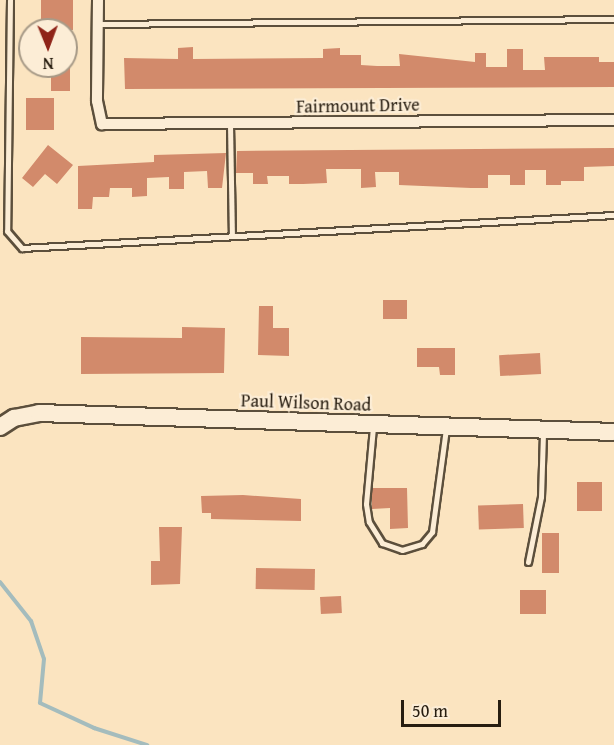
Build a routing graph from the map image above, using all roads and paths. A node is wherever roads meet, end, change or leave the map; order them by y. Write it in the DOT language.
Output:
graph roads {
  1 [pos="10,0"];
  2 [pos="98,0"];
  3 [pos="614,19"];
  4 [pos="98,24"];
  5 [pos="614,120"];
  6 [pos="230,124"];
  7 [pos="614,215"];
  8 [pos="232,236"];
  9 [pos="2,423"];
  10 [pos="373,425"];
  11 [pos="446,428"];
  12 [pos="543,431"];
  13 [pos="614,432"];
  14 [pos="528,562"];
  1 -- 8 [label="lane"];
  2 -- 4 [label="street"];
  3 -- 4 [label="lane"];
  4 -- 6 [label="street, Fairmount Drive"];
  5 -- 6 [label="street, Fairmount Drive"];
  6 -- 8 [label="lane"];
  7 -- 8 [label="lane"];
  9 -- 10 [label="street, Paul Wilson Road"];
  10 -- 11 [label="street, Paul Wilson Road"];
  10 -- 11 [label="lane"];
  11 -- 12 [label="street, Paul Wilson Road"];
  12 -- 13 [label="street, Paul Wilson Road"];
  12 -- 14 [label="lane"];
}
